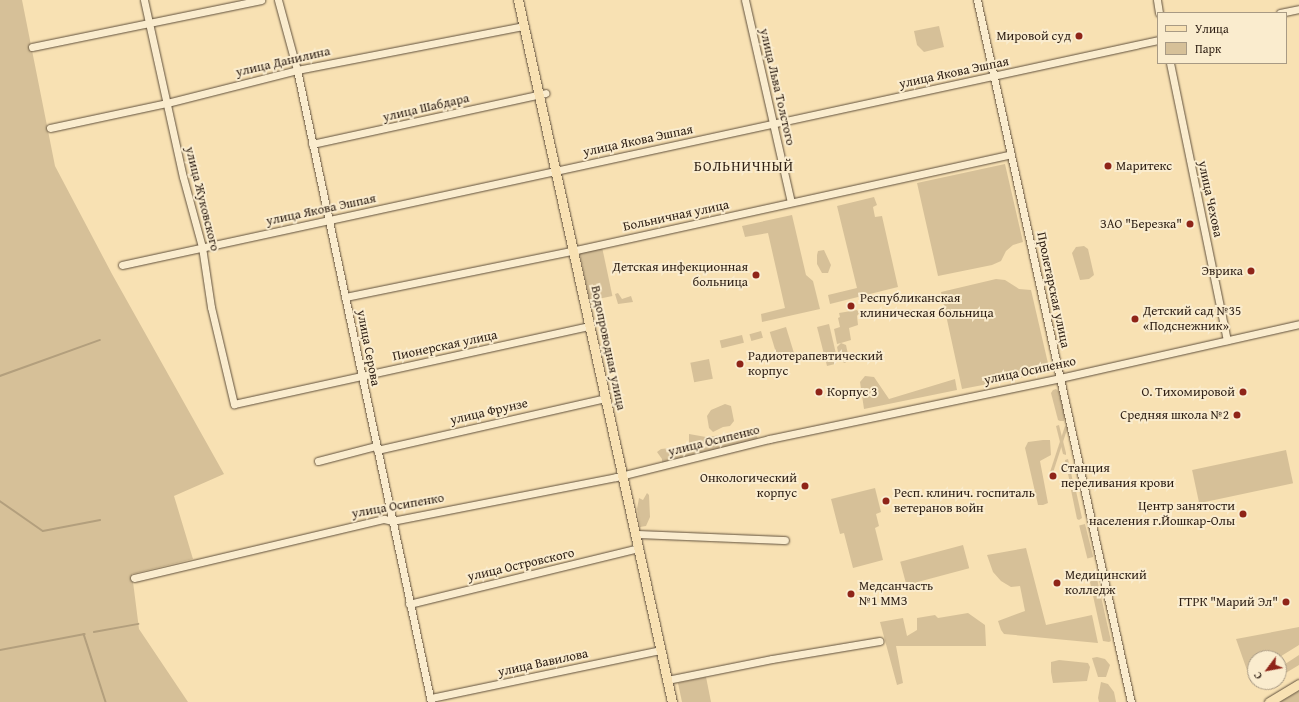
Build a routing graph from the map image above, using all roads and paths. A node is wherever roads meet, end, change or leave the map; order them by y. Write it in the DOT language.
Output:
graph roads {
  1 [pos="144,0"];
  2 [pos="261,0"];
  3 [pos="278,0"];
  4 [pos="518,0"];
  5 [pos="745,0"];
  6 [pos="977,0"];
  7 [pos="1157,0"];
  8 [pos="1299,9"];
  9 [pos="1159,12"];
  10 [pos="1285,12"];
  11 [pos="150,24"];
  12 [pos="523,26"];
  13 [pos="1157,40"];
  14 [pos="32,47"];
  15 [pos="1170,64"];
  16 [pos="297,70"];
  17 [pos="994,77"];
  18 [pos="541,94"];
  19 [pos="167,103"];
  20 [pos="774,124"];
  21 [pos="50,128"];
  22 [pos="312,144"];
  23 [pos="1010,154"];
  24 [pos="555,171"];
  25 [pos="791,202"];
  26 [pos="329,220"];
  27 [pos="202,247"];
  28 [pos="573,251"];
  29 [pos="122,265"];
  30 [pos="345,297"];
  31 [pos="1299,324"];
  32 [pos="590,326"];
  33 [pos="1228,340"];
  34 [pos="361,376"];
  35 [pos="1060,378"];
  36 [pos="605,398"];
  37 [pos="234,404"];
  38 [pos="377,448"];
  39 [pos="318,461"];
  40 [pos="622,476"];
  41 [pos="392,520"];
  42 [pos="635,534"];
  43 [pos="785,540"];
  44 [pos="638,548"];
  45 [pos="134,578"];
  46 [pos="409,604"];
  47 [pos="880,641"];
  48 [pos="661,650"];
  49 [pos="668,680"];
  50 [pos="1299,684"];
  51 [pos="431,700"];
  52 [pos="672,702"];
  53 [pos="1131,702"];
  54 [pos="1269,702"];
  1 -- 11 [label="street, улица Жуковского"];
  2 -- 11 [label="street"];
  3 -- 16 [label="street, улица Серова"];
  4 -- 12 [label="main road, Водопроводная улица"];
  5 -- 20 [label="street, улица Льва Толстого"];
  6 -- 17 [label="street, Пролетарская улица"];
  7 -- 9 [label="street"];
  8 -- 10 [label="street"];
  11 -- 14 [label="street"];
  11 -- 19 [label="street, улица Жуковского"];
  12 -- 16 [label="street, улица Данилина"];
  12 -- 18 [label="main road, Водопроводная улица"];
  13 -- 17 [label="street, улица Якова Эшпая"];
  15 -- 33 [label="street, улица Чехова"];
  16 -- 19 [label="street, улица Данилина"];
  16 -- 22 [label="street, улица Серова"];
  17 -- 20 [label="street, улица Якова Эшпая"];
  17 -- 23 [label="street, Пролетарская улица"];
  18 -- 22 [label="street, улица Шабдара"];
  18 -- 24 [label="main road, Водопроводная улица"];
  19 -- 21 [label="street, улица Данилина"];
  19 -- 27 [label="street, улица Жуковского"];
  20 -- 24 [label="street, улица Якова Эшпая"];
  20 -- 25 [label="street, улица Льва Толстого"];
  22 -- 26 [label="street, улица Серова"];
  23 -- 25 [label="street, Больничная улица"];
  23 -- 35 [label="street, Пролетарская улица"];
  24 -- 26 [label="street, улица Якова Эшпая"];
  24 -- 28 [label="main road, Водопроводная улица"];
  25 -- 28 [label="street, Больничная улица"];
  26 -- 27 [label="street, улица Якова Эшпая"];
  26 -- 30 [label="street, улица Серова"];
  27 -- 29 [label="street, улица Якова Эшпая"];
  27 -- 37 [label="street, улица Жуковского"];
  28 -- 30 [label="street, Больничная улица"];
  28 -- 32 [label="main road, Водопроводная улица"];
  30 -- 34 [label="street, улица Серова"];
  31 -- 33 [label="street, улица Осипенко"];
  32 -- 34 [label="street, Пионерская улица"];
  32 -- 36 [label="main road, Водопроводная улица"];
  33 -- 35 [label="street, улица Осипенко"];
  34 -- 37 [label="street, Пионерская улица"];
  34 -- 38 [label="street, улица Серова"];
  35 -- 40 [label="street, улица Осипенко"];
  35 -- 53 [label="street, Пролетарская улица"];
  36 -- 38 [label="street, улица Фрунзе"];
  36 -- 40 [label="main road, Водопроводная улица"];
  38 -- 39 [label="street, улица Фрунзе"];
  38 -- 41 [label="street, улица Серова"];
  40 -- 41 [label="street, улица Осипенко"];
  40 -- 42 [label="main road, Водопроводная улица"];
  41 -- 45 [label="street, улица Осипенко"];
  41 -- 46 [label="street, улица Серова"];
  42 -- 43 [label="street"];
  42 -- 44 [label="main road, Водопроводная улица"];
  44 -- 46 [label="street, улица Островского"];
  44 -- 48 [label="main road, Водопроводная улица"];
  46 -- 51 [label="street, улица Серова"];
  47 -- 49 [label="street"];
  48 -- 49 [label="main road, Водопроводная улица"];
  48 -- 51 [label="street, улица Вавилова"];
  49 -- 52 [label="main road, Водопроводная улица"];
  50 -- 54 [label="main road"];
}
